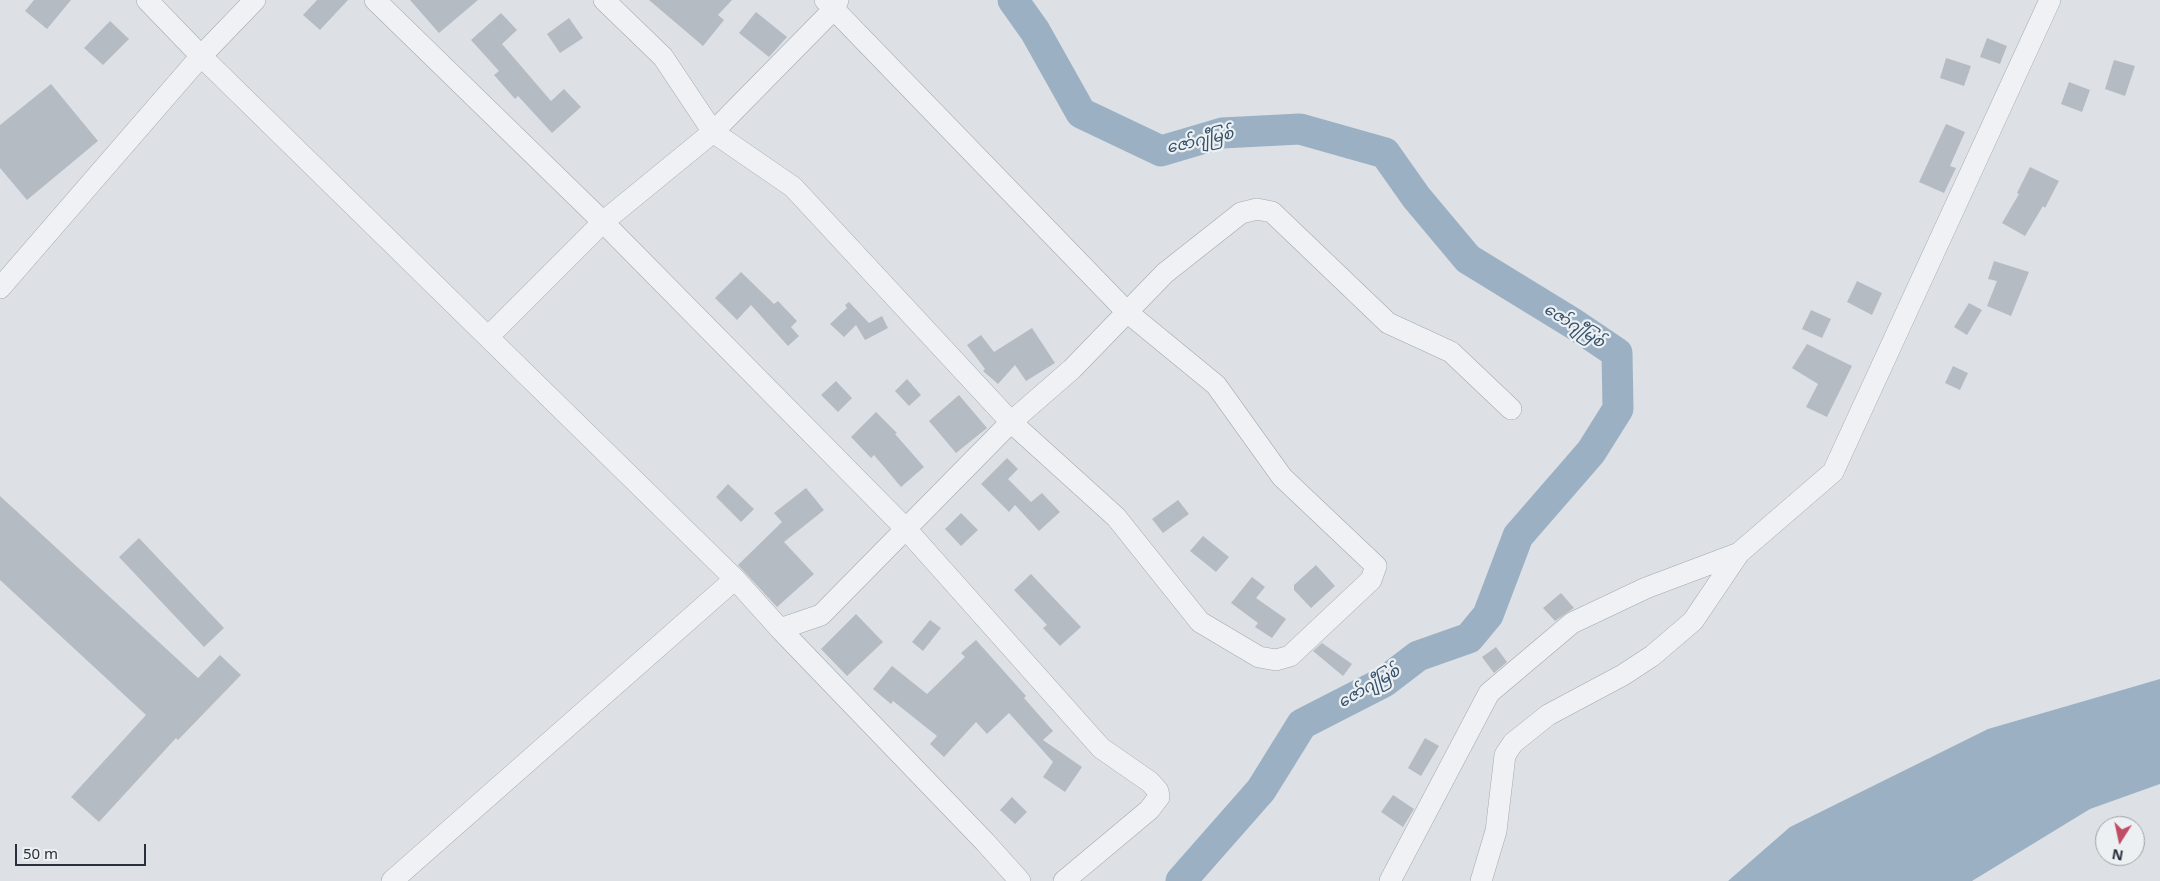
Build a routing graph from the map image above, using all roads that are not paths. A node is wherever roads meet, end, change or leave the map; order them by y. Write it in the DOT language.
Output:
graph roads {
  1 [pos="148,0"];
  2 [pos="255,0"];
  3 [pos="374,0"];
  4 [pos="604,0"];
  5 [pos="2050,0"];
  6 [pos="832,3"];
  7 [pos="201,56"];
  8 [pos="713,132"];
  9 [pos="603,222"];
  10 [pos="0,288"];
  11 [pos="1127,312"];
  12 [pos="488,337"];
  13 [pos="1511,410"];
  14 [pos="1011,422"];
  15 [pos="906,529"];
  16 [pos="1739,553"];
  17 [pos="735,579"];
  18 [pos="780,628"];
  19 [pos="392,881"];
  20 [pos="1020,881"];
  21 [pos="1064,881"];
  22 [pos="1390,881"];
  23 [pos="1480,881"];
  1 -- 7 [label="street"];
  2 -- 7 [label="street"];
  3 -- 9 [label="street"];
  4 -- 8 [label="street"];
  5 -- 16 [label="street"];
  6 -- 8 [label="street"];
  6 -- 11 [label="street"];
  7 -- 10 [label="street"];
  7 -- 12 [label="street"];
  8 -- 9 [label="street"];
  8 -- 14 [label="street"];
  9 -- 12 [label="street"];
  9 -- 15 [label="street"];
  11 -- 13 [label="street"];
  11 -- 14 [label="street"];
  11 -- 14 [label="street"];
  12 -- 17 [label="street"];
  14 -- 15 [label="street"];
  15 -- 18 [label="street"];
  15 -- 21 [label="street"];
  16 -- 22 [label="street"];
  16 -- 23 [label="street"];
  17 -- 18 [label="street"];
  17 -- 19 [label="street"];
  18 -- 20 [label="street"];
}
